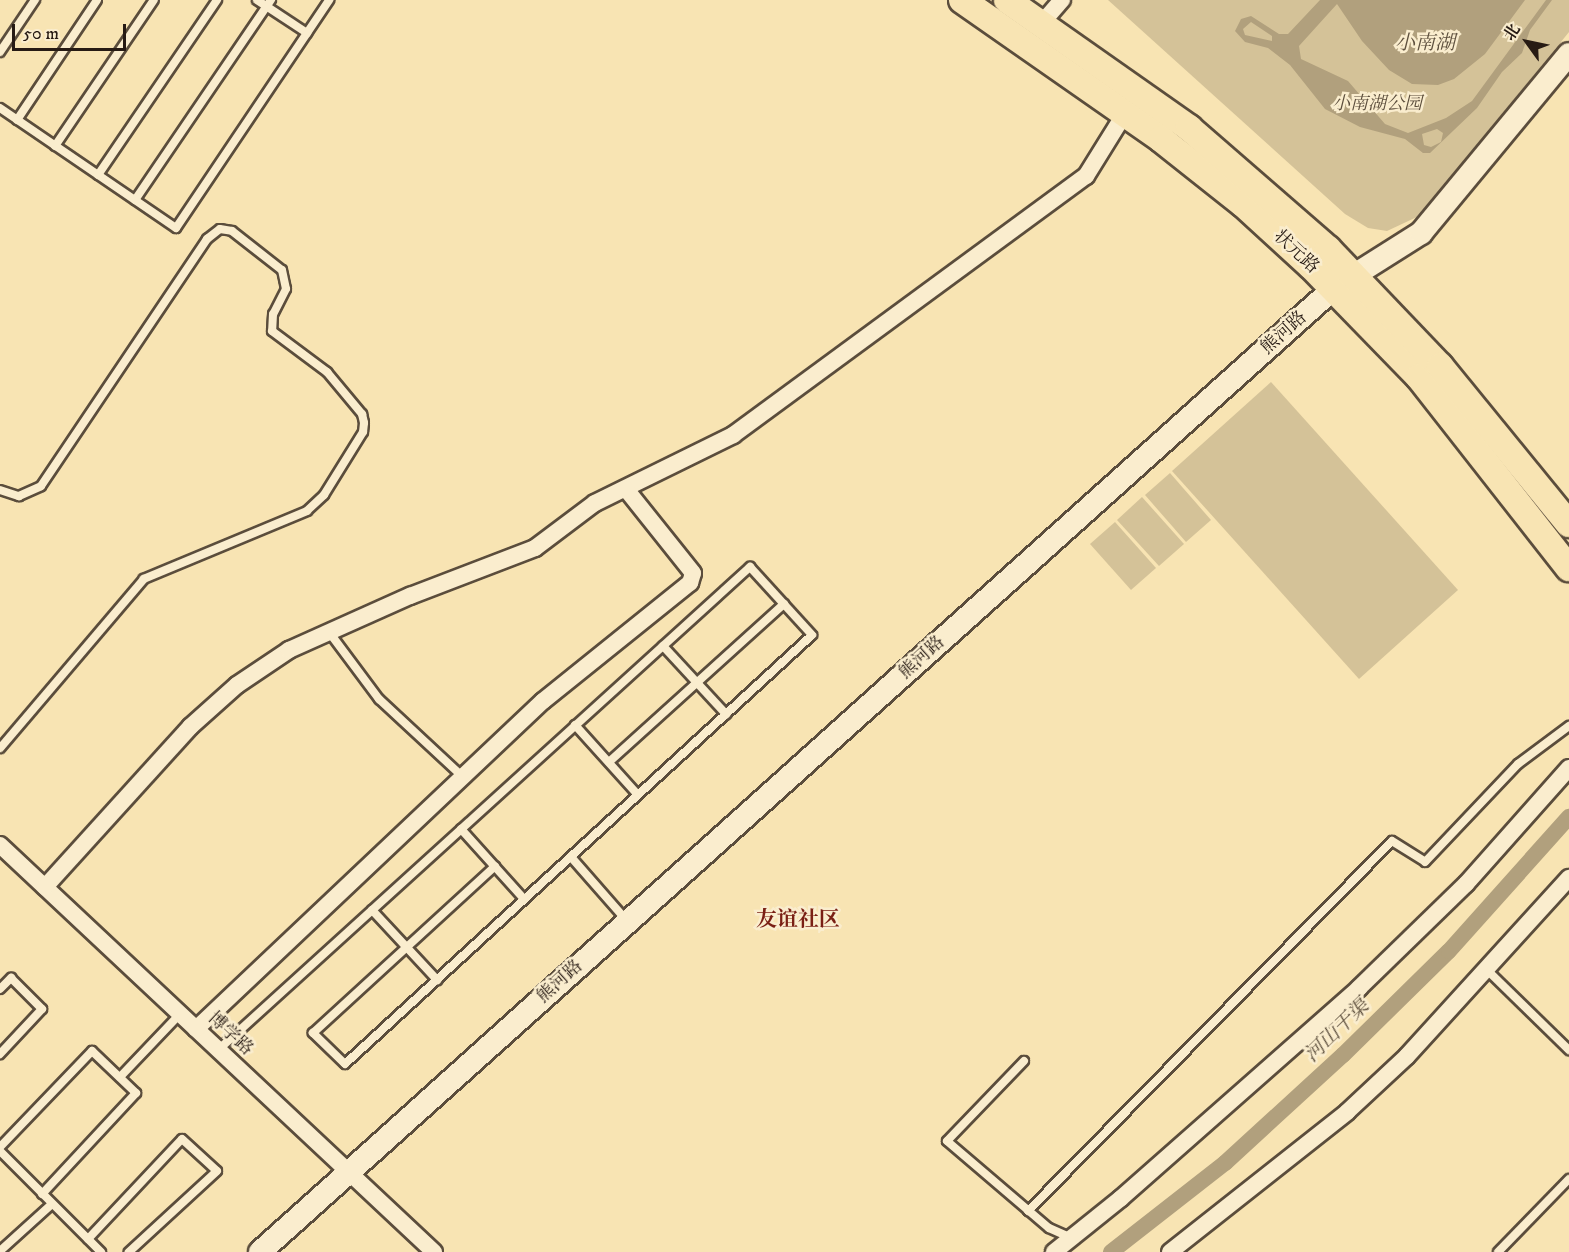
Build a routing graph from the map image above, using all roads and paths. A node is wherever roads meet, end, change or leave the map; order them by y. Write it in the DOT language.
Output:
graph roads {
  1 [pos="35,0"];
  2 [pos="97,0"];
  3 [pos="154,0"];
  4 [pos="217,0"];
  5 [pos="257,0"];
  6 [pos="329,0"];
  7 [pos="962,0"];
  8 [pos="1007,0"];
  9 [pos="1062,0"];
  10 [pos="269,3"];
  11 [pos="1041,24"];
  12 [pos="307,33"];
  13 [pos="0,52"];
  14 [pos="1569,54"];
  15 [pos="0,108"];
  16 [pos="1125,112"];
  17 [pos="17,120"];
  18 [pos="56,146"];
  19 [pos="98,175"];
  20 [pos="135,200"];
  21 [pos="1345,282"];
  22 [pos="626,489"];
  23 [pos="0,490"];
  24 [pos="1569,524"];
  25 [pos="1569,568"];
  26 [pos="784,604"];
  27 [pos="329,632"];
  28 [pos="663,646"];
  29 [pos="697,683"];
  30 [pos="726,714"];
  31 [pos="575,725"];
  32 [pos="1569,726"];
  33 [pos="0,748"];
  34 [pos="609,762"];
  35 [pos="1569,768"];
  36 [pos="462,776"];
  37 [pos="638,795"];
  38 [pos="461,829"];
  39 [pos="0,845"];
  40 [pos="571,857"];
  41 [pos="495,866"];
  42 [pos="1569,878"];
  43 [pos="45,887"];
  44 [pos="524,899"];
  45 [pos="372,910"];
  46 [pos="627,921"];
  47 [pos="406,947"];
  48 [pos="1487,970"];
  49 [pos="437,980"];
  50 [pos="0,989"];
  51 [pos="180,1014"];
  52 [pos="196,1029"];
  53 [pos="218,1050"];
  54 [pos="1569,1050"];
  55 [pos="0,1054"];
  56 [pos="1024,1061"];
  57 [pos="120,1077"];
  58 [pos="0,1147"];
  59 [pos="0,1151"];
  60 [pos="9,1160"];
  61 [pos="0,1168"];
  62 [pos="348,1172"];
  63 [pos="1569,1179"];
  64 [pos="42,1194"];
  65 [pos="52,1204"];
  66 [pos="1028,1211"];
  67 [pos="1071,1238"];
  68 [pos="88,1239"];
  69 [pos="0,1251"];
  70 [pos="101,1252"];
  71 [pos="129,1252"];
  72 [pos="261,1252"];
  73 [pos="434,1252"];
  74 [pos="1054,1252"];
  75 [pos="1170,1252"];
  76 [pos="1498,1252"];
  1 -- 13 [label="lane"];
  2 -- 17 [label="lane"];
  3 -- 18 [label="lane"];
  4 -- 19 [label="lane"];
  5 -- 10 [label="lane"];
  6 -- 12 [label="lane"];
  7 -- 16 [label="main road, 状元路"];
  8 -- 11 [label="main road, 状元路"];
  9 -- 11 [label="street"];
  10 -- 12 [label="lane"];
  10 -- 20 [label="lane"];
  11 -- 21 [label="main road, 状元路"];
  12 -- 20 [label="lane"];
  14 -- 21 [label="street, 熊河路"];
  15 -- 17 [label="lane"];
  16 -- 21 [label="main road, 状元路"];
  16 -- 22 [label="street"];
  17 -- 18 [label="lane"];
  18 -- 19 [label="lane"];
  19 -- 20 [label="lane"];
  21 -- 24 [label="main road, 状元路"];
  21 -- 25 [label="main road, 状元路"];
  21 -- 46 [label="street, 熊河路"];
  22 -- 27 [label="street"];
  22 -- 36 [label="street"];
  23 -- 33 [label="lane"];
  26 -- 28 [label="lane"];
  26 -- 29 [label="lane"];
  26 -- 30 [label="lane"];
  27 -- 36 [label="lane"];
  27 -- 43 [label="street"];
  28 -- 29 [label="lane"];
  28 -- 31 [label="lane"];
  29 -- 30 [label="lane"];
  29 -- 34 [label="lane"];
  30 -- 37 [label="lane"];
  31 -- 34 [label="lane"];
  31 -- 38 [label="lane"];
  32 -- 66 [label="lane"];
  34 -- 37 [label="lane"];
  35 -- 67 [label="street"];
  36 -- 52 [label="street"];
  37 -- 40 [label="lane"];
  38 -- 41 [label="lane"];
  38 -- 45 [label="lane"];
  39 -- 43 [label="street, 博学路"];
  40 -- 44 [label="lane"];
  40 -- 46 [label="lane"];
  41 -- 44 [label="lane"];
  41 -- 47 [label="lane"];
  42 -- 48 [label="street"];
  43 -- 51 [label="street, 博学路"];
  44 -- 49 [label="lane"];
  45 -- 47 [label="lane"];
  45 -- 53 [label="lane"];
  46 -- 62 [label="street, 熊河路"];
  47 -- 49 [label="lane"];
  47 -- 49 [label="lane"];
  48 -- 54 [label="lane"];
  48 -- 75 [label="street"];
  50 -- 55 [label="lane"];
  51 -- 52 [label="street, 博学路"];
  51 -- 57 [label="lane"];
  52 -- 53 [label="street, 博学路"];
  53 -- 62 [label="street, 博学路"];
  56 -- 66 [label="lane"];
  57 -- 58 [label="lane"];
  57 -- 64 [label="lane"];
  59 -- 60 [label="lane"];
  60 -- 61 [label="lane"];
  60 -- 64 [label="lane"];
  62 -- 72 [label="street, 熊河路"];
  62 -- 73 [label="street, 博学路"];
  63 -- 76 [label="lane"];
  64 -- 65 [label="lane"];
  65 -- 68 [label="lane"];
  65 -- 69 [label="lane"];
  66 -- 67 [label="lane"];
  67 -- 74 [label="street"];
  68 -- 70 [label="lane"];
  68 -- 71 [label="lane"];
}
